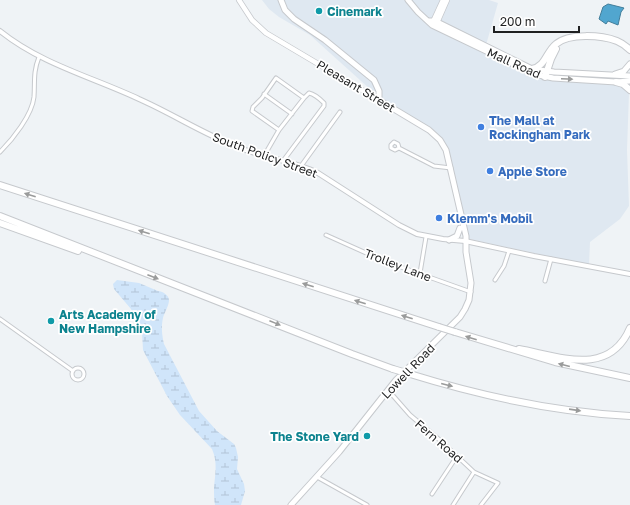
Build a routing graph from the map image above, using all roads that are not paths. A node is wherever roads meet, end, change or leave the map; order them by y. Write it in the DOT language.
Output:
graph roads {
  1 [pos="239,0"];
  2 [pos="281,0"];
  3 [pos="408,0"];
  4 [pos="443,0"];
  5 [pos="447,0"];
  6 [pos="433,23"];
  7 [pos="0,31"];
  8 [pos="568,39"];
  9 [pos="630,50"];
  10 [pos="40,57"];
  11 [pos="630,64"];
  12 [pos="532,68"];
  13 [pos="546,74"];
  14 [pos="612,75"];
  15 [pos="630,76"];
  16 [pos="630,81"];
  17 [pos="616,82"];
  18 [pos="630,90"];
  19 [pos="264,94"];
  20 [pos="304,98"];
  21 [pos="379,100"];
  22 [pos="340,112"];
  23 [pos="292,114"];
  24 [pos="279,130"];
  25 [pos="8,143"];
  26 [pos="399,148"];
  27 [pos="0,152"];
  28 [pos="0,155"];
  29 [pos="264,156"];
  30 [pos="283,161"];
  31 [pos="301,166"];
  32 [pos="451,168"];
  33 [pos="0,185"];
  34 [pos="453,185"];
  35 [pos="0,216"];
  36 [pos="0,223"];
  37 [pos="460,228"];
  38 [pos="326,235"];
  39 [pos="426,237"];
  40 [pos="449,240"];
  41 [pos="466,241"];
  42 [pos="509,251"];
  43 [pos="551,259"];
  44 [pos="558,260"];
  45 [pos="550,267"];
  46 [pos="140,271"];
  47 [pos="420,273"];
  48 [pos="630,274"];
  49 [pos="495,280"];
  50 [pos="545,281"];
  51 [pos="471,292"];
  52 [pos="0,319"];
  53 [pos="630,328"];
  54 [pos="487,343"];
  55 [pos="73,370"];
  56 [pos="630,378"];
  57 [pos="388,390"];
  58 [pos="630,416"];
  59 [pos="457,456"];
  60 [pos="474,472"];
  61 [pos="317,477"];
  62 [pos="432,494"];
  63 [pos="291,505"];
  64 [pos="367,505"];
  65 [pos="453,505"];
  66 [pos="481,505"];
  1 -- 21 [label="main road, Pleasant Street"];
  2 -- 21 [label="main road"];
  3 -- 6 [label="main road, Mall Road"];
  4 -- 6 [label="main road"];
  5 -- 6 [label="main road"];
  6 -- 12 [label="main road, Mall Road"];
  6 -- 13 [label="main road, Mall Road"];
  7 -- 10 [label="street, South Policy Street"];
  8 -- 9 [label="highway"];
  8 -- 12 [label="highway"];
  8 -- 13 [label="highway"];
  10 -- 25 [label="street"];
  10 -- 29 [label="street, South Policy Street"];
  11 -- 14 [label="main road"];
  12 -- 13 [label="main road, Mall Road"];
  13 -- 14 [label="main road, Mall Road"];
  13 -- 17 [label="main road, Mall Road, one-way"];
  14 -- 15 [label="main road, Mall Road"];
  16 -- 17 [label="main road, Mall Road"];
  17 -- 18 [label="highway"];
  19 -- 20 [label="street"];
  19 -- 23 [label="street"];
  19 -- 24 [label="street"];
  20 -- 23 [label="street"];
  20 -- 30 [label="street"];
  21 -- 32 [label="main road, Pleasant Street"];
  22 -- 31 [label="street"];
  23 -- 24 [label="street"];
  24 -- 29 [label="street"];
  25 -- 27 [label="street"];
  25 -- 28 [label="street"];
  26 -- 32 [label="street"];
  29 -- 30 [label="street, South Policy Street"];
  30 -- 31 [label="street, South Policy Street"];
  31 -- 39 [label="street, South Policy Street"];
  32 -- 34 [label="main road, Pleasant Street"];
  54 -- 33 [label="highway, one-way, bridge"];
  34 -- 37 [label="main road, Pleasant Street"];
  34 -- 41 [label="main road, Pleasant Street"];
  35 -- 46 [label="highway"];
  36 -- 46 [label="highway"];
  37 -- 40 [label="main road"];
  37 -- 41 [label="main road, Pleasant Street"];
  38 -- 47 [label="street, Trolley Lane"];
  39 -- 40 [label="street, South Policy Street"];
  39 -- 47 [label="street"];
  40 -- 41 [label="street, South Policy Street"];
  41 -- 42 [label="street, South Policy Street"];
  41 -- 51 [label="main road, Lowell Road"];
  42 -- 43 [label="street, South Policy Street"];
  42 -- 49 [label="street"];
  43 -- 44 [label="street, South Policy Street"];
  43 -- 45 [label="street"];
  44 -- 45 [label="street"];
  44 -- 48 [label="street, South Policy Street"];
  45 -- 50 [label="street"];
  46 -- 58 [label="highway, one-way, bridge"];
  47 -- 51 [label="street, Trolley Lane"];
  51 -- 57 [label="main road, Lowell Road"];
  52 -- 55 [label="street"];
  53 -- 54 [label="highway"];
  56 -- 54 [label="highway, one-way"];
  57 -- 59 [label="street, Fern Road"];
  57 -- 61 [label="main road, Lowell Road"];
  59 -- 60 [label="street, Fern Road"];
  59 -- 62 [label="street"];
  60 -- 65 [label="street"];
  60 -- 66 [label="street, Fern Road"];
  61 -- 63 [label="main road, Lowell Road"];
  61 -- 64 [label="street"];
}
